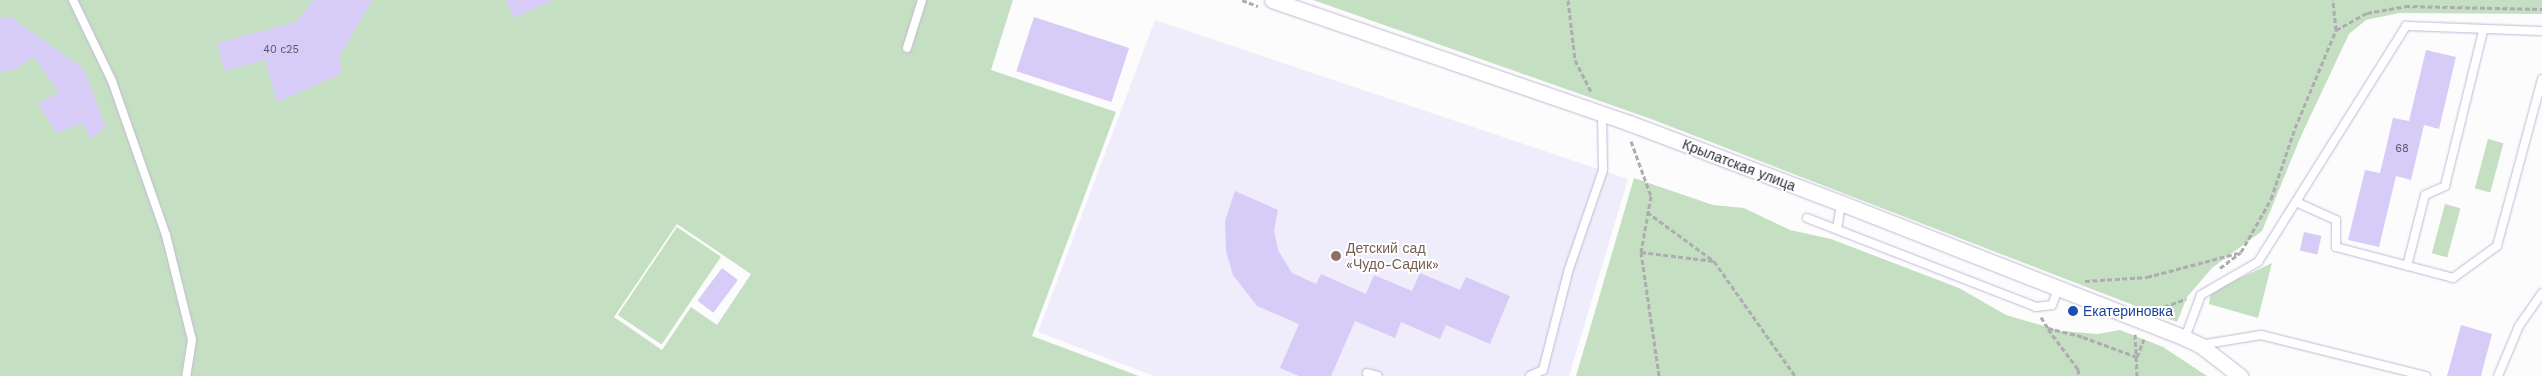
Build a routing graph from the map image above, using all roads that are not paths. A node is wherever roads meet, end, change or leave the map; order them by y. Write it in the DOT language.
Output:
graph roads {
  1 [pos="73,0"];
  2 [pos="922,0"];
  3 [pos="1272,0"];
  4 [pos="2483,31"];
  5 [pos="2542,31"];
  6 [pos="907,48"];
  7 [pos="2542,79"];
  8 [pos="1602,114"];
  9 [pos="2296,202"];
  10 [pos="1841,203"];
  11 [pos="1808,218"];
  12 [pos="1837,229"];
  13 [pos="2407,266"];
  14 [pos="2058,289"];
  15 [pos="2542,292"];
  16 [pos="2185,338"];
  17 [pos="2200,345"];
  18 [pos="1367,373"];
  19 [pos="186,376"];
  20 [pos="1378,376"];
  21 [pos="1530,376"];
  22 [pos="2240,376"];
  23 [pos="2426,376"];
  24 [pos="2498,376"];
  1 -- 19 [label="lane"];
  2 -- 6 [label="lane"];
  3 -- 8 [label="street, Крылатская улица"];
  4 -- 5 [label="lane"];
  4 -- 9 [label="lane"];
  4 -- 13 [label="lane"];
  7 -- 13 [label="lane"];
  8 -- 10 [label="street, Крылатская улица"];
  8 -- 21 [label="lane"];
  9 -- 13 [label="lane"];
  9 -- 16 [label="lane"];
  10 -- 12 [label="lane"];
  10 -- 14 [label="street, Крылатская улица"];
  11 -- 12 [label="lane"];
  12 -- 14 [label="lane"];
  14 -- 16 [label="street, Крылатская улица"];
  15 -- 24 [label="lane"];
  16 -- 17 [label="street, Крылатская улица"];
  17 -- 22 [label="street, Крылатская улица"];
  17 -- 23 [label="lane"];
  18 -- 20 [label="lane"];
}
